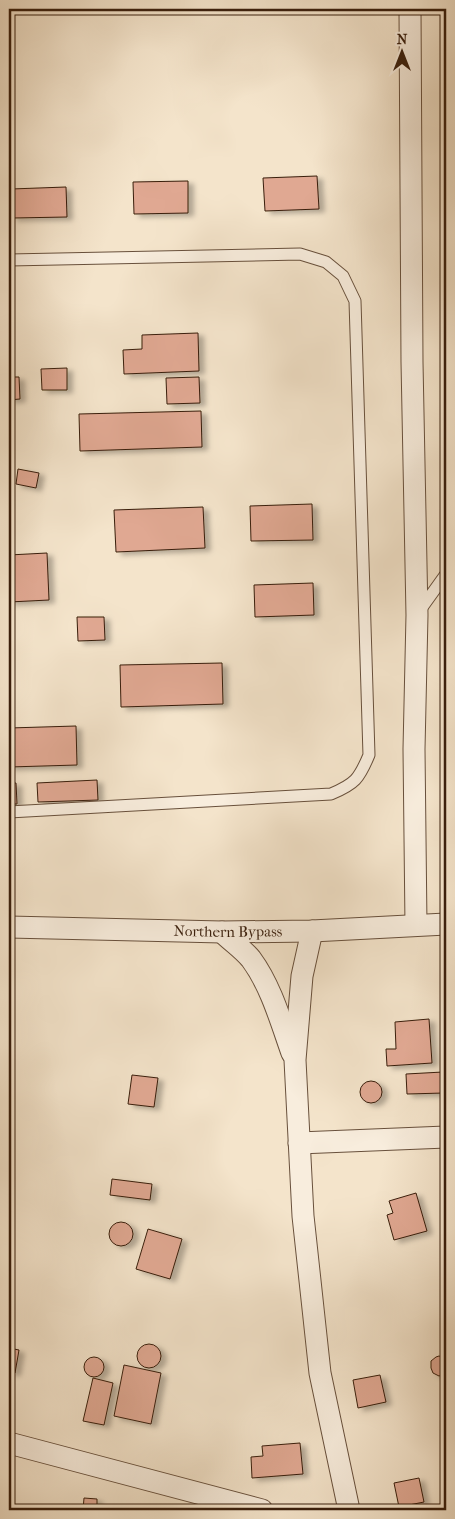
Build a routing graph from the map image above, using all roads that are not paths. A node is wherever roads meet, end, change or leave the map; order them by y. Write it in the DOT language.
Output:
graph roads {
  1 [pos="410,9"];
  2 [pos="9,260"];
  3 [pos="446,574"];
  4 [pos="417,615"];
  5 [pos="9,812"];
  6 [pos="446,924"];
  7 [pos="416,925"];
  8 [pos="9,927"];
  9 [pos="312,931"];
  10 [pos="222,932"];
  11 [pos="295,1060"];
  12 [pos="446,1137"];
  13 [pos="299,1143"];
  14 [pos="9,1444"];
  15 [pos="262,1510"];
  16 [pos="349,1510"];
  1 -- 4 [label="street"];
  2 -- 5 [label="lane"];
  3 -- 4 [label="lane"];
  4 -- 7 [label="street"];
  6 -- 7 [label="street, Northern Bypass"];
  7 -- 9 [label="street, Northern Bypass"];
  8 -- 10 [label="street, Northern Bypass"];
  9 -- 10 [label="street, Northern Bypass"];
  9 -- 11 [label="street"];
  10 -- 11 [label="street"];
  11 -- 13 [label="street"];
  12 -- 13 [label="street"];
  13 -- 16 [label="street"];
  14 -- 15 [label="street"];
}
